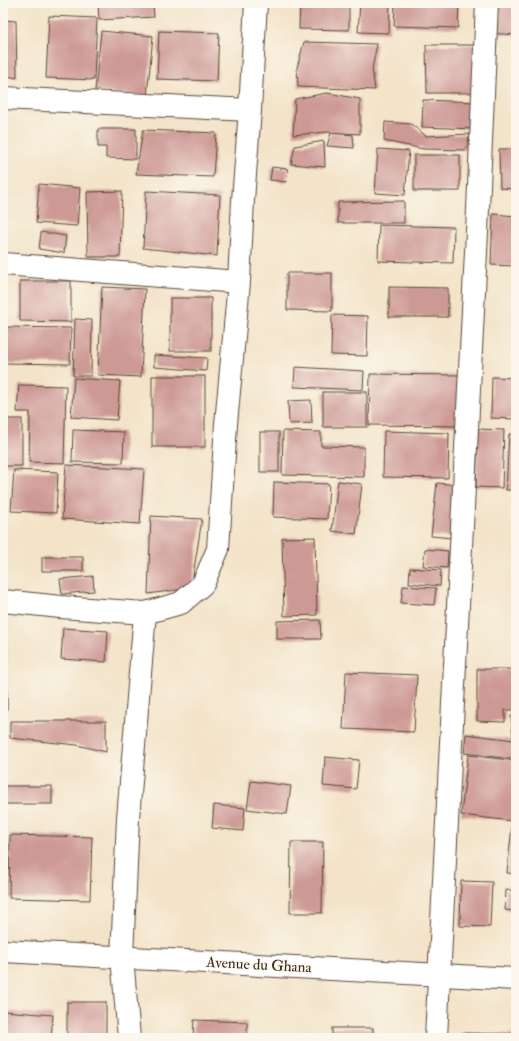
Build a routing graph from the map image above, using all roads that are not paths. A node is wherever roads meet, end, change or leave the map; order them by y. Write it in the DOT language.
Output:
graph roads {
  1 [pos="256,3"];
  2 [pos="486,3"];
  3 [pos="3,98"];
  4 [pos="250,110"];
  5 [pos="3,264"];
  6 [pos="238,282"];
  7 [pos="3,601"];
  8 [pos="145,613"];
  9 [pos="3,951"];
  10 [pos="122,957"];
  11 [pos="439,975"];
  12 [pos="516,979"];
  13 [pos="129,1038"];
  14 [pos="436,1038"];
  1 -- 4 [label="street"];
  2 -- 11 [label="street"];
  3 -- 4 [label="street"];
  4 -- 6 [label="street"];
  5 -- 6 [label="street"];
  6 -- 8 [label="street"];
  7 -- 8 [label="street"];
  8 -- 10 [label="street"];
  9 -- 10 [label="street, Avenue du Ghana"];
  10 -- 11 [label="street, Avenue du Ghana"];
  10 -- 13 [label="street"];
  11 -- 12 [label="street, Avenue du Ghana"];
  11 -- 14 [label="street"];
}
